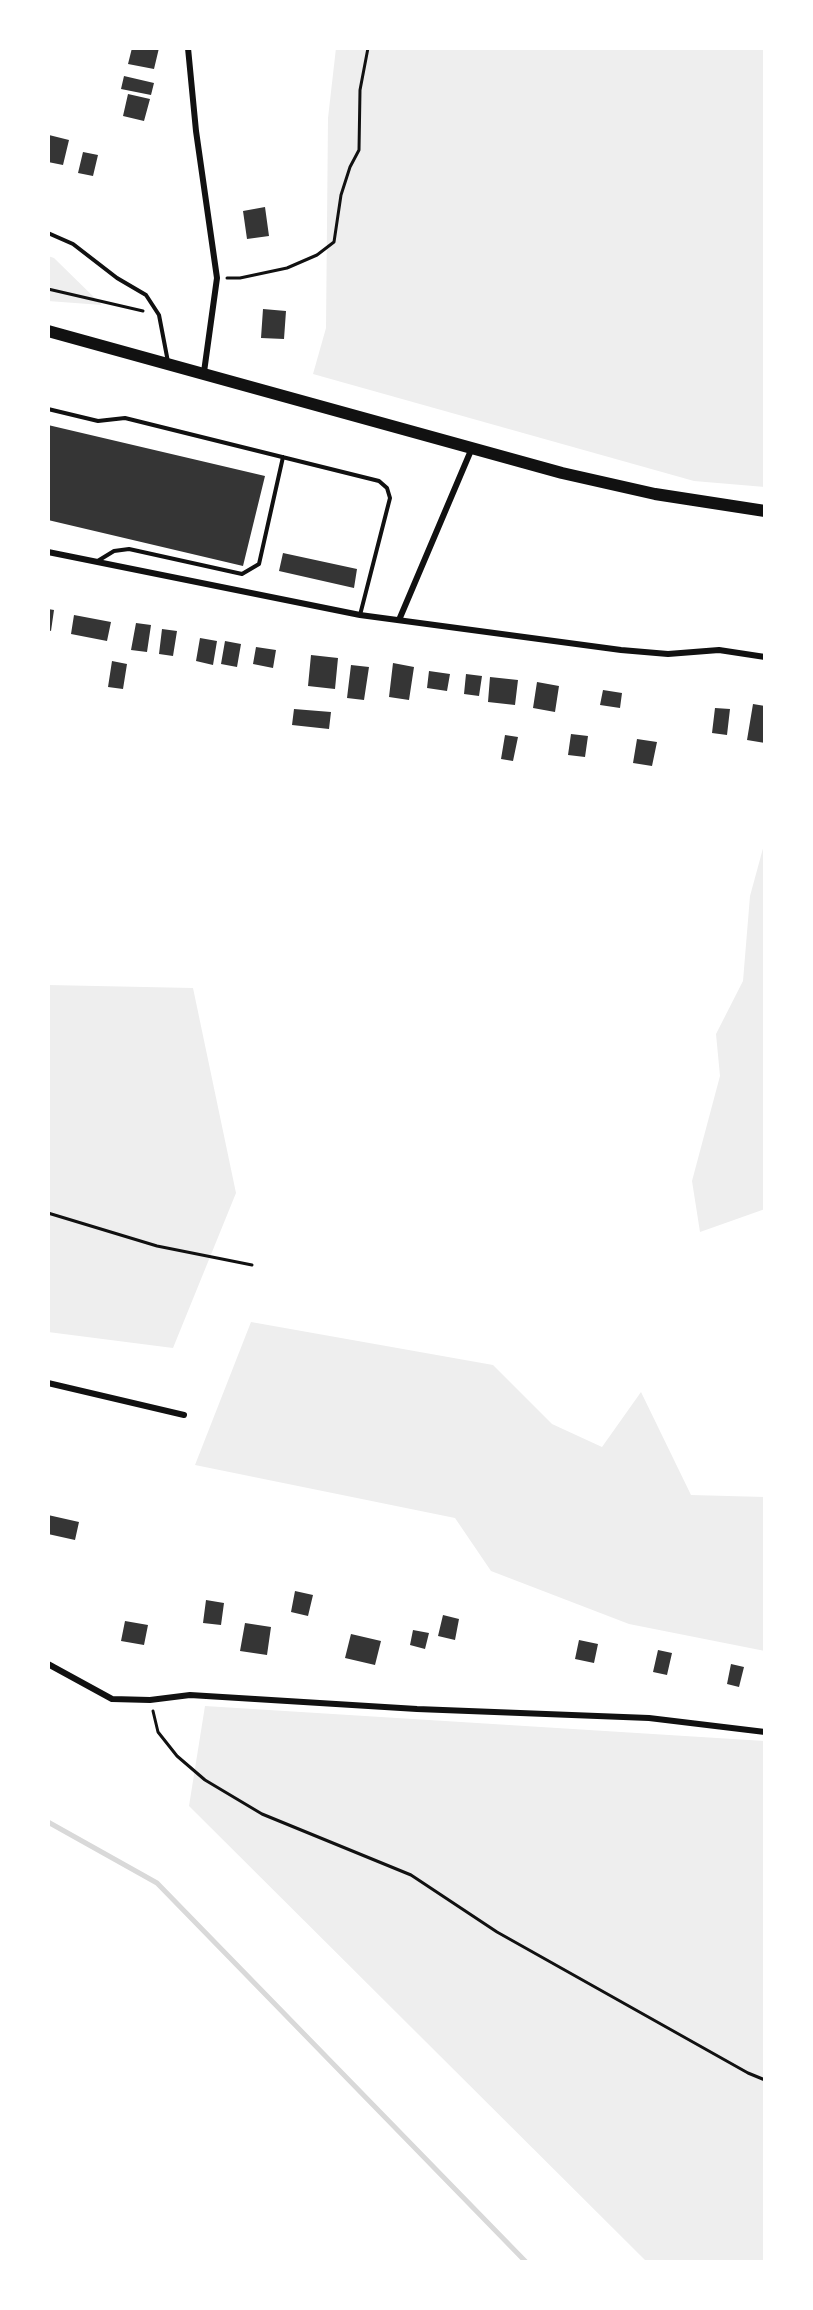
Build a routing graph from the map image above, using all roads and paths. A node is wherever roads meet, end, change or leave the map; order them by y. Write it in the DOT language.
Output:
graph roads {
  1 [pos="189,48"];
  2 [pos="368,48"];
  3 [pos="48,233"];
  4 [pos="217,278"];
  5 [pos="48,289"];
  6 [pos="159,315"];
  7 [pos="48,331"];
  8 [pos="168,363"];
  9 [pos="204,372"];
  10 [pos="48,409"];
  11 [pos="472,447"];
  12 [pos="283,457"];
  13 [pos="765,511"];
  14 [pos="48,552"];
  15 [pos="95,562"];
  16 [pos="360,615"];
  17 [pos="399,620"];
  18 [pos="765,657"];
  19 [pos="48,1213"];
  20 [pos="252,1264"];
  21 [pos="48,1383"];
  22 [pos="184,1415"];
  23 [pos="48,1664"];
  24 [pos="150,1700"];
  25 [pos="765,1731"];
  26 [pos="765,2080"];
  1 -- 4 [label="street"];
  2 -- 4 [label="path"];
  3 -- 6 [label="lane"];
  4 -- 9 [label="street"];
  5 -- 6 [label="path"];
  6 -- 8 [label="lane"];
  7 -- 8 [label="main road"];
  8 -- 9 [label="main road"];
  9 -- 11 [label="main road"];
  10 -- 12 [label="lane"];
  11 -- 13 [label="main road"];
  11 -- 17 [label="street"];
  12 -- 15 [label="lane"];
  12 -- 16 [label="lane"];
  14 -- 15 [label="street"];
  15 -- 16 [label="street"];
  16 -- 17 [label="street"];
  17 -- 18 [label="street"];
  19 -- 20 [label="path"];
  21 -- 22 [label="street"];
  23 -- 24 [label="street"];
  24 -- 25 [label="street"];
  24 -- 26 [label="path"];
}
